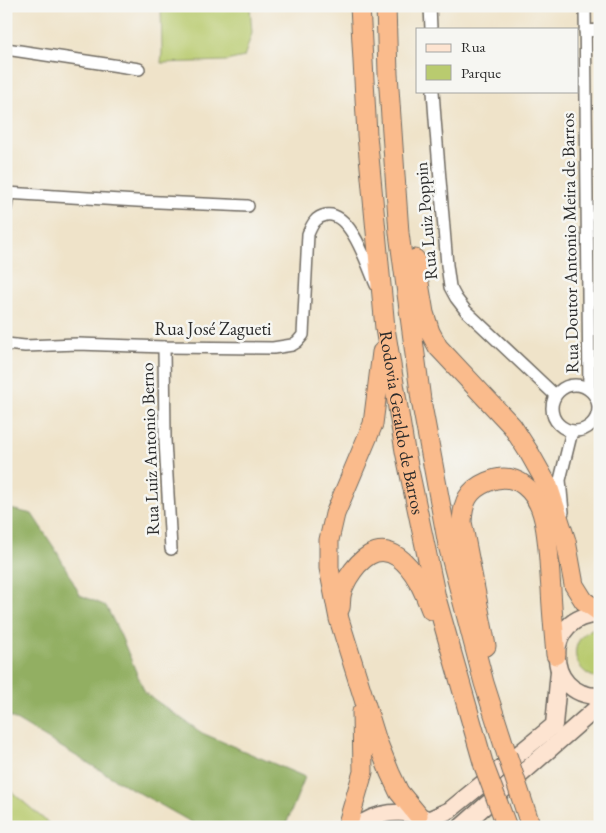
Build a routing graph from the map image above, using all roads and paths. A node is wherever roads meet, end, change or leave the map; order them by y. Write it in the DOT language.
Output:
graph roads {
  1 [pos="360,6"];
  2 [pos="386,6"];
  3 [pos="430,6"];
  4 [pos="585,6"];
  5 [pos="430,28"];
  6 [pos="600,30"];
  7 [pos="585,31"];
  8 [pos="6,49"];
  9 [pos="139,70"];
  10 [pos="433,92"];
  11 [pos="391,110"];
  12 [pos="7,193"];
  13 [pos="248,206"];
  14 [pos="6,208"];
  15 [pos="381,298"];
  16 [pos="384,328"];
  17 [pos="6,344"];
  18 [pos="164,347"];
  19 [pos="589,389"];
  20 [pos="555,395"];
  21 [pos="598,417"];
  22 [pos="572,431"];
  23 [pos="566,541"];
  24 [pos="171,549"];
  25 [pos="600,614"];
  26 [pos="339,619"];
  27 [pos="558,663"];
  28 [pos="361,691"];
  29 [pos="600,696"];
  30 [pos="600,705"];
  31 [pos="470,717"];
  32 [pos="506,754"];
  33 [pos="428,821"];
  34 [pos="347,827"];
  35 [pos="357,827"];
  36 [pos="460,827"];
  37 [pos="507,827"];
  38 [pos="531,827"];
  1 -- 15 [label="highway, Rodovia Geraldo de Barros"];
  2 -- 11 [label="highway, Rodovia Geraldo de Barros"];
  3 -- 5 [label="street"];
  4 -- 7 [label="street, Rua Doutor Antonio Meira de Barros"];
  6 -- 7 [label="street"];
  7 -- 19 [label="street, Rua Doutor Antonio Meira de Barros"];
  8 -- 9 [label="street"];
  10 -- 20 [label="street, Rua Luiz Poppin"];
  11 -- 23 [label="highway"];
  11 -- 32 [label="highway, Rodovia Geraldo de Barros"];
  12 -- 13 [label="street"];
  12 -- 14 [label="street"];
  15 -- 16 [label="highway, Rodovia Geraldo de Barros"];
  15 -- 18 [label="street, Rua José Zagueti"];
  16 -- 26 [label="highway"];
  16 -- 31 [label="highway, Rodovia Geraldo de Barros"];
  17 -- 18 [label="street, Rua José Zagueti"];
  18 -- 24 [label="street, Rua Luiz Antonio Berno"];
  19 -- 20 [label="street"];
  19 -- 21 [label="street"];
  20 -- 22 [label="street"];
  21 -- 22 [label="street"];
  22 -- 23 [label="street"];
  23 -- 25 [label="highway"];
  25 -- 27 [label="main road"];
  26 -- 28 [label="highway"];
  26 -- 31 [label="highway"];
  27 -- 29 [label="main road"];
  27 -- 32 [label="highway"];
  27 -- 33 [label="main road"];
  28 -- 33 [label="highway"];
  28 -- 34 [label="highway"];
  30 -- 36 [label="main road"];
  31 -- 37 [label="highway, Rodovia Geraldo de Barros, bridge"];
  32 -- 38 [label="highway, Rodovia Geraldo de Barros, bridge"];
  33 -- 35 [label="main road"];
}
